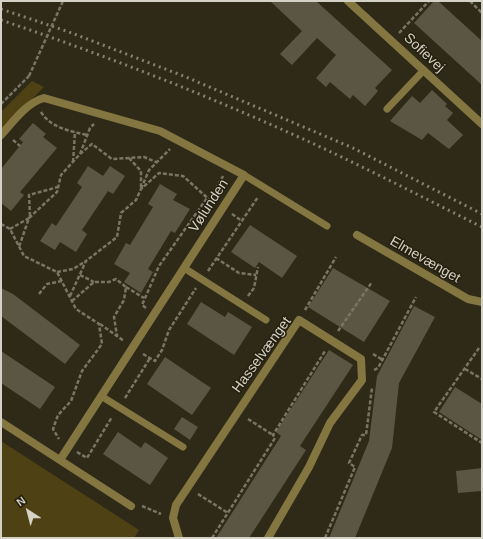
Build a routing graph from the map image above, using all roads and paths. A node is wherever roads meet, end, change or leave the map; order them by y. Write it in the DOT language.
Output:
graph roads {
  1 [pos="63,1"];
  2 [pos="348,1"];
  3 [pos="429,1"];
  4 [pos="470,1"];
  5 [pos="482,13"];
  6 [pos="392,41"];
  7 [pos="424,70"];
  8 [pos="1,104"];
  9 [pos="387,109"];
  10 [pos="36,113"];
  11 [pos="102,114"];
  12 [pos="482,124"];
  13 [pos="75,132"];
  14 [pos="1,135"];
  15 [pos="87,135"];
  16 [pos="11,138"];
  17 [pos="176,140"];
  18 [pos="20,146"];
  19 [pos="80,154"];
  20 [pos="130,158"];
  21 [pos="73,162"];
  22 [pos="156,162"];
  23 [pos="228,167"];
  24 [pos="244,175"];
  25 [pos="58,187"];
  26 [pos="141,189"];
  27 [pos="209,199"];
  28 [pos="223,209"];
  29 [pos="29,217"];
  30 [pos="1,224"];
  31 [pos="327,226"];
  32 [pos="10,229"];
  33 [pos="357,235"];
  34 [pos="19,247"];
  35 [pos="216,258"];
  36 [pos="336,258"];
  37 [pos="86,261"];
  38 [pos="258,267"];
  39 [pos="184,268"];
  40 [pos="57,272"];
  41 [pos="80,275"];
  42 [pos="256,275"];
  43 [pos="62,281"];
  44 [pos="94,282"];
  45 [pos="372,282"];
  46 [pos="126,288"];
  47 [pos="39,294"];
  48 [pos="70,296"];
  49 [pos="416,297"];
  50 [pos="144,298"];
  51 [pos="72,301"];
  52 [pos="482,302"];
  53 [pos="242,304"];
  54 [pos="155,313"];
  55 [pos="310,313"];
  56 [pos="266,320"];
  57 [pos="99,324"];
  58 [pos="332,328"];
  59 [pos="338,332"];
  60 [pos="344,336"];
  61 [pos="117,337"];
  62 [pos="331,341"];
  63 [pos="133,347"];
  64 [pos="479,348"];
  65 [pos="370,353"];
  66 [pos="383,360"];
  67 [pos="465,369"];
  68 [pos="370,374"];
  69 [pos="482,379"];
  70 [pos="369,384"];
  71 [pos="101,396"];
  72 [pos="237,412"];
  73 [pos="1,422"];
  74 [pos="273,435"];
  75 [pos="482,443"];
  76 [pos="68,447"];
  77 [pos="183,447"];
  78 [pos="60,460"];
  79 [pos="187,487"];
  80 [pos="131,506"];
  81 [pos="228,513"];
  82 [pos="173,518"];
  83 [pos="179,538"];
  84 [pos="212,538"];
  85 [pos="268,538"];
  86 [pos="325,538"];
  1 -- 8 [label="path, bridge"];
  2 -- 6 [label="street, Sofievej"];
  3 -- 6 [label="path"];
  4 -- 5 [label="path"];
  6 -- 7 [label="street, Sofievej"];
  7 -- 9 [label="lane"];
  7 -- 12 [label="street, Sofievej"];
  10 -- 13 [label="path"];
  11 -- 14 [label="street, Vølunden"];
  11 -- 15 [label="path"];
  11 -- 17 [label="street, Vølunden"];
  13 -- 15 [label="path"];
  13 -- 21 [label="path"];
  15 -- 19 [label="path"];
  16 -- 18 [label="path"];
  17 -- 22 [label="path"];
  17 -- 23 [label="street, Vølunden"];
  19 -- 20 [label="path"];
  19 -- 21 [label="path"];
  20 -- 22 [label="path"];
  20 -- 26 [label="path"];
  21 -- 25 [label="path"];
  22 -- 26 [label="path"];
  23 -- 24 [label="street, Vølunden"];
  23 -- 27 [label="path"];
  24 -- 28 [label="street, Vølunden"];
  24 -- 31 [label="lane"];
  25 -- 29 [label="path"];
  25 -- 29 [label="path"];
  26 -- 27 [label="path"];
  26 -- 37 [label="path"];
  27 -- 28 [label="path"];
  27 -- 50 [label="path"];
  28 -- 39 [label="street, Vølunden"];
  29 -- 32 [label="path"];
  29 -- 34 [label="path"];
  30 -- 32 [label="path"];
  32 -- 34 [label="path"];
  33 -- 52 [label="street, Elmevænget"];
  34 -- 40 [label="path"];
  35 -- 42 [label="path"];
  36 -- 55 [label="path"];
  37 -- 40 [label="path"];
  37 -- 41 [label="path"];
  38 -- 42 [label="path"];
  39 -- 53 [label="lane"];
  39 -- 54 [label="street, Vølunden"];
  40 -- 43 [label="path"];
  41 -- 44 [label="path"];
  41 -- 48 [label="path"];
  42 -- 53 [label="path"];
  43 -- 47 [label="path"];
  43 -- 48 [label="path"];
  44 -- 46 [label="path"];
  44 -- 51 [label="path"];
  45 -- 59 [label="path"];
  46 -- 50 [label="path"];
  46 -- 61 [label="path"];
  48 -- 51 [label="path"];
  49 -- 66 [label="path"];
  50 -- 54 [label="path"];
  51 -- 57 [label="path"];
  53 -- 56 [label="lane"];
  54 -- 63 [label="street, Vølunden"];
  57 -- 61 [label="path"];
  57 -- 76 [label="path"];
  58 -- 59 [label="path"];
  59 -- 60 [label="path"];
  59 -- 62 [label="path"];
  61 -- 63 [label="path"];
  62 -- 72 [label="street, Hasselvænget"];
  62 -- 74 [label="path"];
  62 -- 85 [label="street, Hasselvænget"];
  63 -- 71 [label="street, Vølunden"];
  64 -- 67 [label="path"];
  65 -- 66 [label="path"];
  66 -- 68 [label="path"];
  67 -- 69 [label="path"];
  67 -- 75 [label="path"];
  70 -- 86 [label="path"];
  71 -- 76 [label="street, Vølunden"];
  71 -- 77 [label="lane"];
  72 -- 74 [label="path"];
  72 -- 79 [label="street, Hasselvænget"];
  73 -- 78 [label="street"];
  74 -- 81 [label="path"];
  76 -- 78 [label="street, Vølunden"];
  78 -- 80 [label="street"];
  79 -- 81 [label="path"];
  79 -- 82 [label="street, Hasselvænget"];
  80 -- 82 [label="path"];
  81 -- 84 [label="path"];
  82 -- 83 [label="street"];
}
